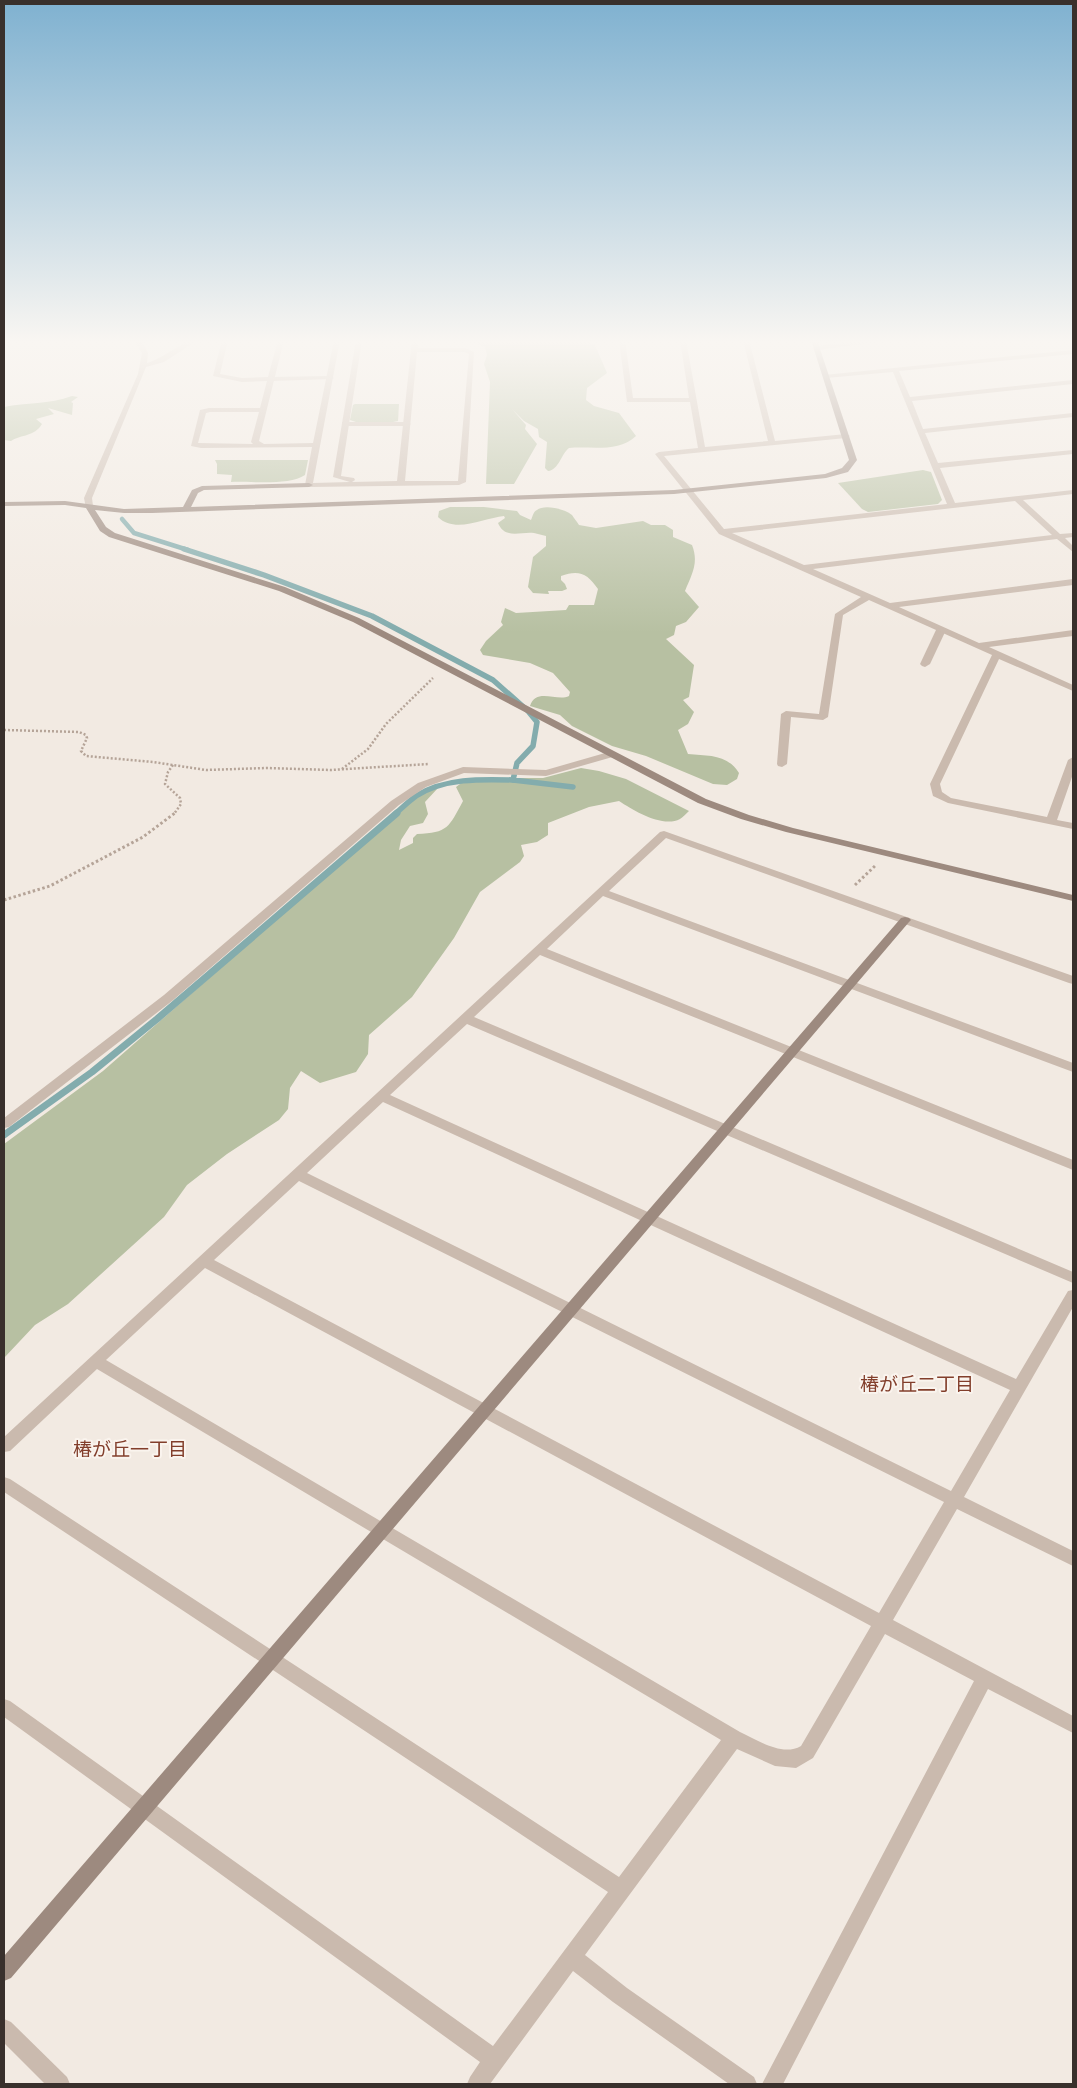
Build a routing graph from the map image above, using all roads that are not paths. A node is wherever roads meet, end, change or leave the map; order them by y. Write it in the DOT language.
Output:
graph roads {
  1 [pos="114,437"];
  2 [pos="196,437"];
  3 [pos="256,437"];
  4 [pos="318,437"];
  5 [pos="343,437"];
  6 [pos="406,437"];
  7 [pos="465,437"];
  8 [pos="699,437"];
  9 [pos="771,437"];
  10 [pos="831,437"];
  11 [pos="846,437"];
  12 [pos="925,437"];
  13 [pos="772,443"];
  14 [pos="263,446"];
  15 [pos="316,446"];
  16 [pos="702,450"];
  17 [pos="1073,452"];
  18 [pos="936,466"];
  19 [pos="401,482"];
  20 [pos="309,485"];
  21 [pos="688,491"];
  22 [pos="1073,492"];
  23 [pos="1016,498"];
  24 [pos="4,504"];
  25 [pos="89,506"];
  26 [pos="952,506"];
  27 [pos="186,510"];
  28 [pos="722,532"];
  29 [pos="1073,535"];
  30 [pos="1059,537"];
  31 [pos="1073,550"];
  32 [pos="803,568"];
  33 [pos="1073,582"];
  34 [pos="868,597"];
  35 [pos="888,606"];
  36 [pos="941,630"];
  37 [pos="1073,633"];
  38 [pos="978,646"];
  39 [pos="997,654"];
  40 [pos="925,664"];
  41 [pos="1073,688"];
  42 [pos="612,754"];
  43 [pos="1073,762"];
  44 [pos="782,764"];
  45 [pos="1051,822"];
  46 [pos="1073,826"];
  47 [pos="602,892"];
  48 [pos="1073,898"];
  49 [pos="905,920"];
  50 [pos="538,950"];
  51 [pos="1073,980"];
  52 [pos="850,984"];
  53 [pos="465,1018"];
  54 [pos="792,1052"];
  55 [pos="1073,1068"];
  56 [pos="381,1096"];
  57 [pos="4,1124"];
  58 [pos="726,1129"];
  59 [pos="1073,1165"];
  60 [pos="297,1174"];
  61 [pos="649,1219"];
  62 [pos="203,1260"];
  63 [pos="1073,1278"];
  64 [pos="1073,1295"];
  65 [pos="571,1310"];
  66 [pos="95,1361"];
  67 [pos="1020,1387"];
  68 [pos="484,1411"];
  69 [pos="4,1446"];
  70 [pos="4,1484"];
  71 [pos="954,1500"];
  72 [pos="381,1530"];
  73 [pos="1073,1559"];
  74 [pos="882,1623"];
  75 [pos="272,1659"];
  76 [pos="985,1678"];
  77 [pos="4,1707"];
  78 [pos="1073,1725"];
  79 [pos="734,1738"];
  80 [pos="144,1807"];
  81 [pos="622,1890"];
  82 [pos="572,1957"];
  83 [pos="4,1970"];
  84 [pos="4,2028"];
  85 [pos="495,2060"];
  86 [pos="60,2084"];
  87 [pos="477,2084"];
  88 [pos="747,2084"];
  89 [pos="772,2084"];
  1 -- 25 [label="street"];
  2 -- 14 [label="street"];
  3 -- 14 [label="street"];
  4 -- 15 [label="street"];
  5 -- 19 [label="street"];
  6 -- 19 [label="street"];
  7 -- 19 [label="street"];
  8 -- 16 [label="street"];
  9 -- 13 [label="street"];
  10 -- 13 [label="street"];
  11 -- 21 [label="street"];
  12 -- 18 [label="street"];
  13 -- 16 [label="street"];
  14 -- 15 [label="street"];
  15 -- 20 [label="street"];
  16 -- 21 [label="street"];
  17 -- 18 [label="street"];
  18 -- 26 [label="street"];
  19 -- 20 [label="street"];
  20 -- 27 [label="street"];
  21 -- 27 [label="street"];
  21 -- 28 [label="street"];
  22 -- 23 [label="street"];
  23 -- 26 [label="street"];
  23 -- 30 [label="street"];
  24 -- 25 [label="street"];
  25 -- 27 [label="street"];
  25 -- 42 [label="street"];
  26 -- 28 [label="street"];
  28 -- 32 [label="street"];
  29 -- 30 [label="street"];
  30 -- 31 [label="street"];
  30 -- 32 [label="street"];
  32 -- 34 [label="street"];
  33 -- 35 [label="street"];
  34 -- 35 [label="street"];
  34 -- 44 [label="street"];
  35 -- 36 [label="street"];
  36 -- 38 [label="street"];
  36 -- 40 [label="street"];
  37 -- 38 [label="street"];
  38 -- 39 [label="street"];
  39 -- 41 [label="street"];
  39 -- 45 [label="street"];
  42 -- 48 [label="street"];
  42 -- 57 [label="street"];
  43 -- 45 [label="street"];
  45 -- 46 [label="street"];
  47 -- 49 [label="street"];
  47 -- 50 [label="street"];
  47 -- 52 [label="street"];
  49 -- 51 [label="street"];
  49 -- 52 [label="street"];
  50 -- 53 [label="street"];
  50 -- 54 [label="street"];
  52 -- 54 [label="street"];
  52 -- 55 [label="street"];
  53 -- 56 [label="street"];
  53 -- 58 [label="street"];
  54 -- 58 [label="street"];
  54 -- 59 [label="street"];
  56 -- 60 [label="street"];
  56 -- 61 [label="street"];
  58 -- 61 [label="street"];
  58 -- 63 [label="street"];
  60 -- 62 [label="street"];
  60 -- 65 [label="street"];
  61 -- 65 [label="street"];
  61 -- 67 [label="street"];
  62 -- 66 [label="street"];
  62 -- 68 [label="street"];
  64 -- 67 [label="street"];
  65 -- 68 [label="street"];
  65 -- 71 [label="street"];
  66 -- 69 [label="street"];
  66 -- 72 [label="street"];
  67 -- 71 [label="street"];
  68 -- 72 [label="street"];
  68 -- 74 [label="street"];
  70 -- 75 [label="street"];
  71 -- 73 [label="street"];
  71 -- 74 [label="street"];
  72 -- 75 [label="street"];
  72 -- 79 [label="street"];
  74 -- 76 [label="street"];
  74 -- 79 [label="street"];
  75 -- 80 [label="street"];
  75 -- 81 [label="street"];
  76 -- 78 [label="street"];
  76 -- 89 [label="street"];
  77 -- 80 [label="street"];
  79 -- 81 [label="street"];
  80 -- 83 [label="street"];
  80 -- 85 [label="street"];
  81 -- 82 [label="street"];
  82 -- 85 [label="street"];
  82 -- 88 [label="street"];
  84 -- 86 [label="street"];
  85 -- 87 [label="street"];
}
